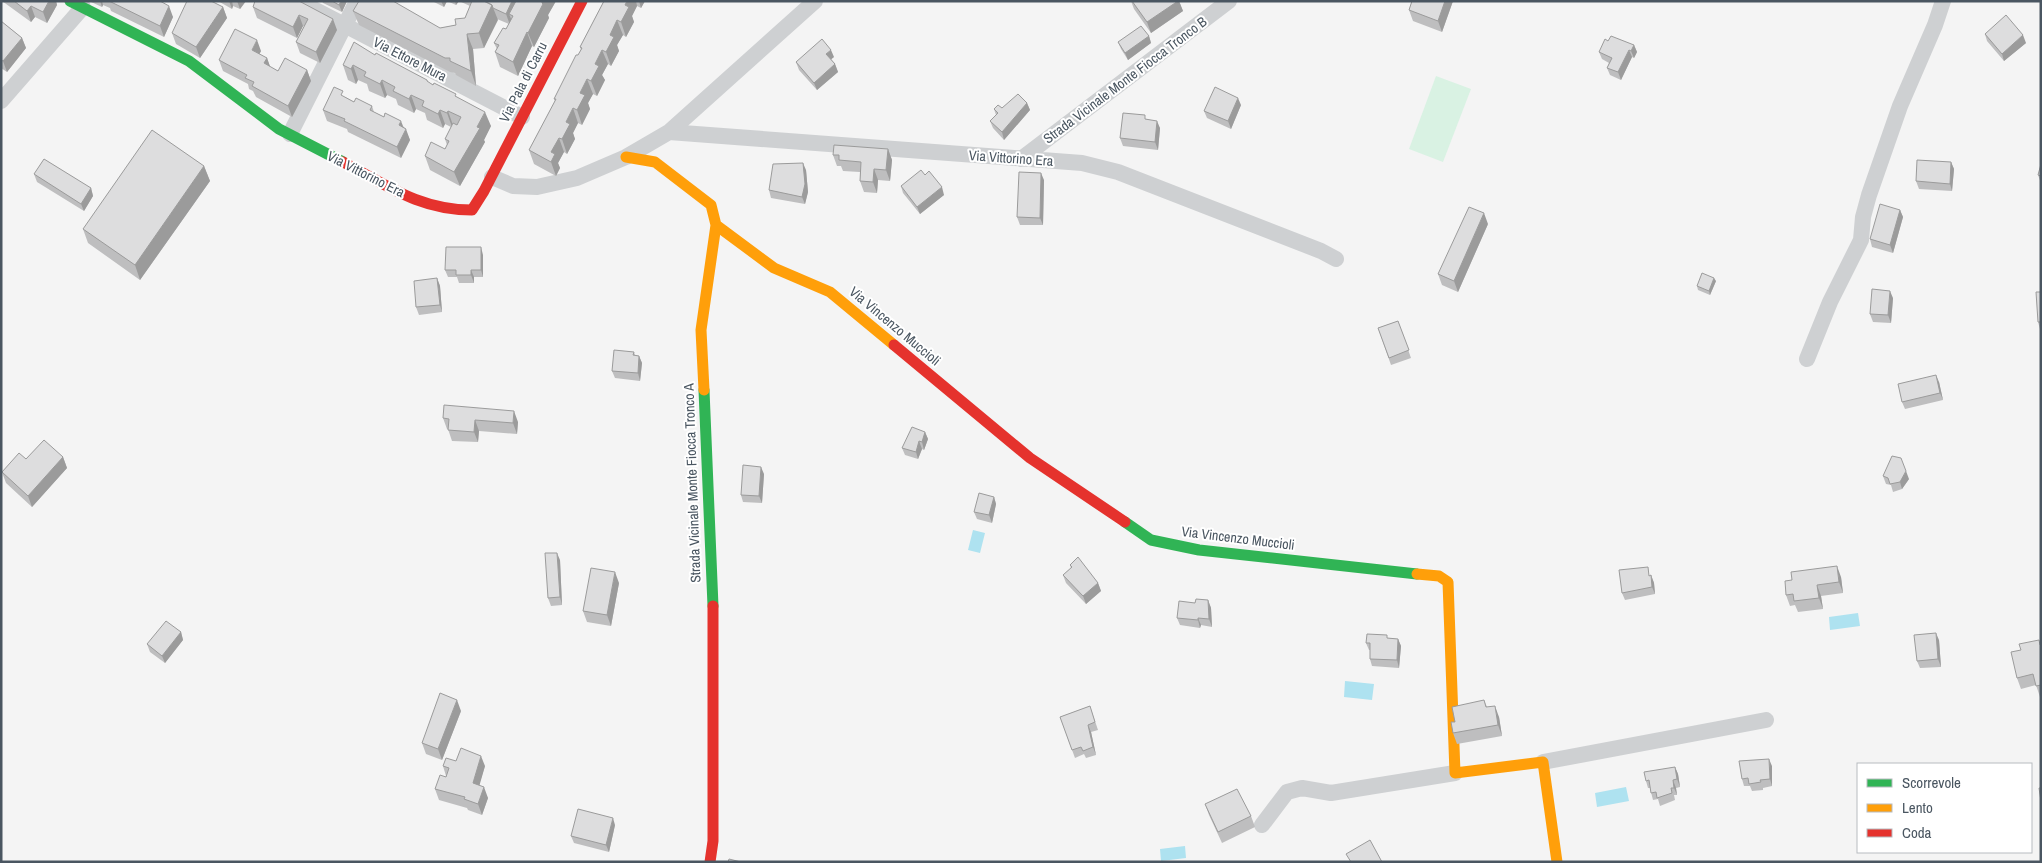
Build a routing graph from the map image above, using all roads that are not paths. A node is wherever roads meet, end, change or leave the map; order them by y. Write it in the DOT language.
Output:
graph roads {
  1 [pos="298,1"];
  2 [pos="357,1"];
  3 [pos="582,1"];
  4 [pos="815,1"];
  5 [pos="1229,1"];
  6 [pos="1943,1"];
  7 [pos="76,4"];
  8 [pos="344,26"];
  9 [pos="1,101"];
  10 [pos="522,117"];
  11 [pos="670,132"];
  12 [pos="290,134"];
  13 [pos="626,158"];
  14 [pos="1021,158"];
  15 [pos="492,177"];
  16 [pos="716,225"];
  17 [pos="1336,259"];
  18 [pos="1807,359"];
  19 [pos="1766,720"];
  20 [pos="1543,762"];
  21 [pos="1455,773"];
  22 [pos="1262,825"];
  23 [pos="710,862"];
  24 [pos="1557,862"];
  1 -- 8 [label="street, Via Ettore Mura"];
  2 -- 8 [label="street"];
  3 -- 10 [label="street, Via Pala di Carru"];
  4 -- 11 [label="street"];
  5 -- 14 [label="street, Strada Vicinale Monte Fiocca Tronco B"];
  6 -- 18 [label="street"];
  7 -- 9 [label="street"];
  7 -- 12 [label="street, Via Vittorino Era"];
  8 -- 10 [label="street, Via Ettore Mura"];
  8 -- 12 [label="street"];
  10 -- 15 [label="street, Via Pala di Carru"];
  11 -- 13 [label="street"];
  11 -- 14 [label="street, Via Vittorino Era"];
  12 -- 15 [label="street, Via Vittorino Era"];
  13 -- 15 [label="street"];
  13 -- 16 [label="street, Strada Vicinale Monte Fiocca Tronco A"];
  14 -- 17 [label="street, Via Vittorino Era"];
  16 -- 21 [label="street, Via Vincenzo Muccioli"];
  16 -- 23 [label="street, Strada Vicinale Monte Fiocca Tronco A"];
  19 -- 20 [label="street"];
  20 -- 21 [label="street"];
  20 -- 24 [label="street"];
  21 -- 22 [label="street"];
}
